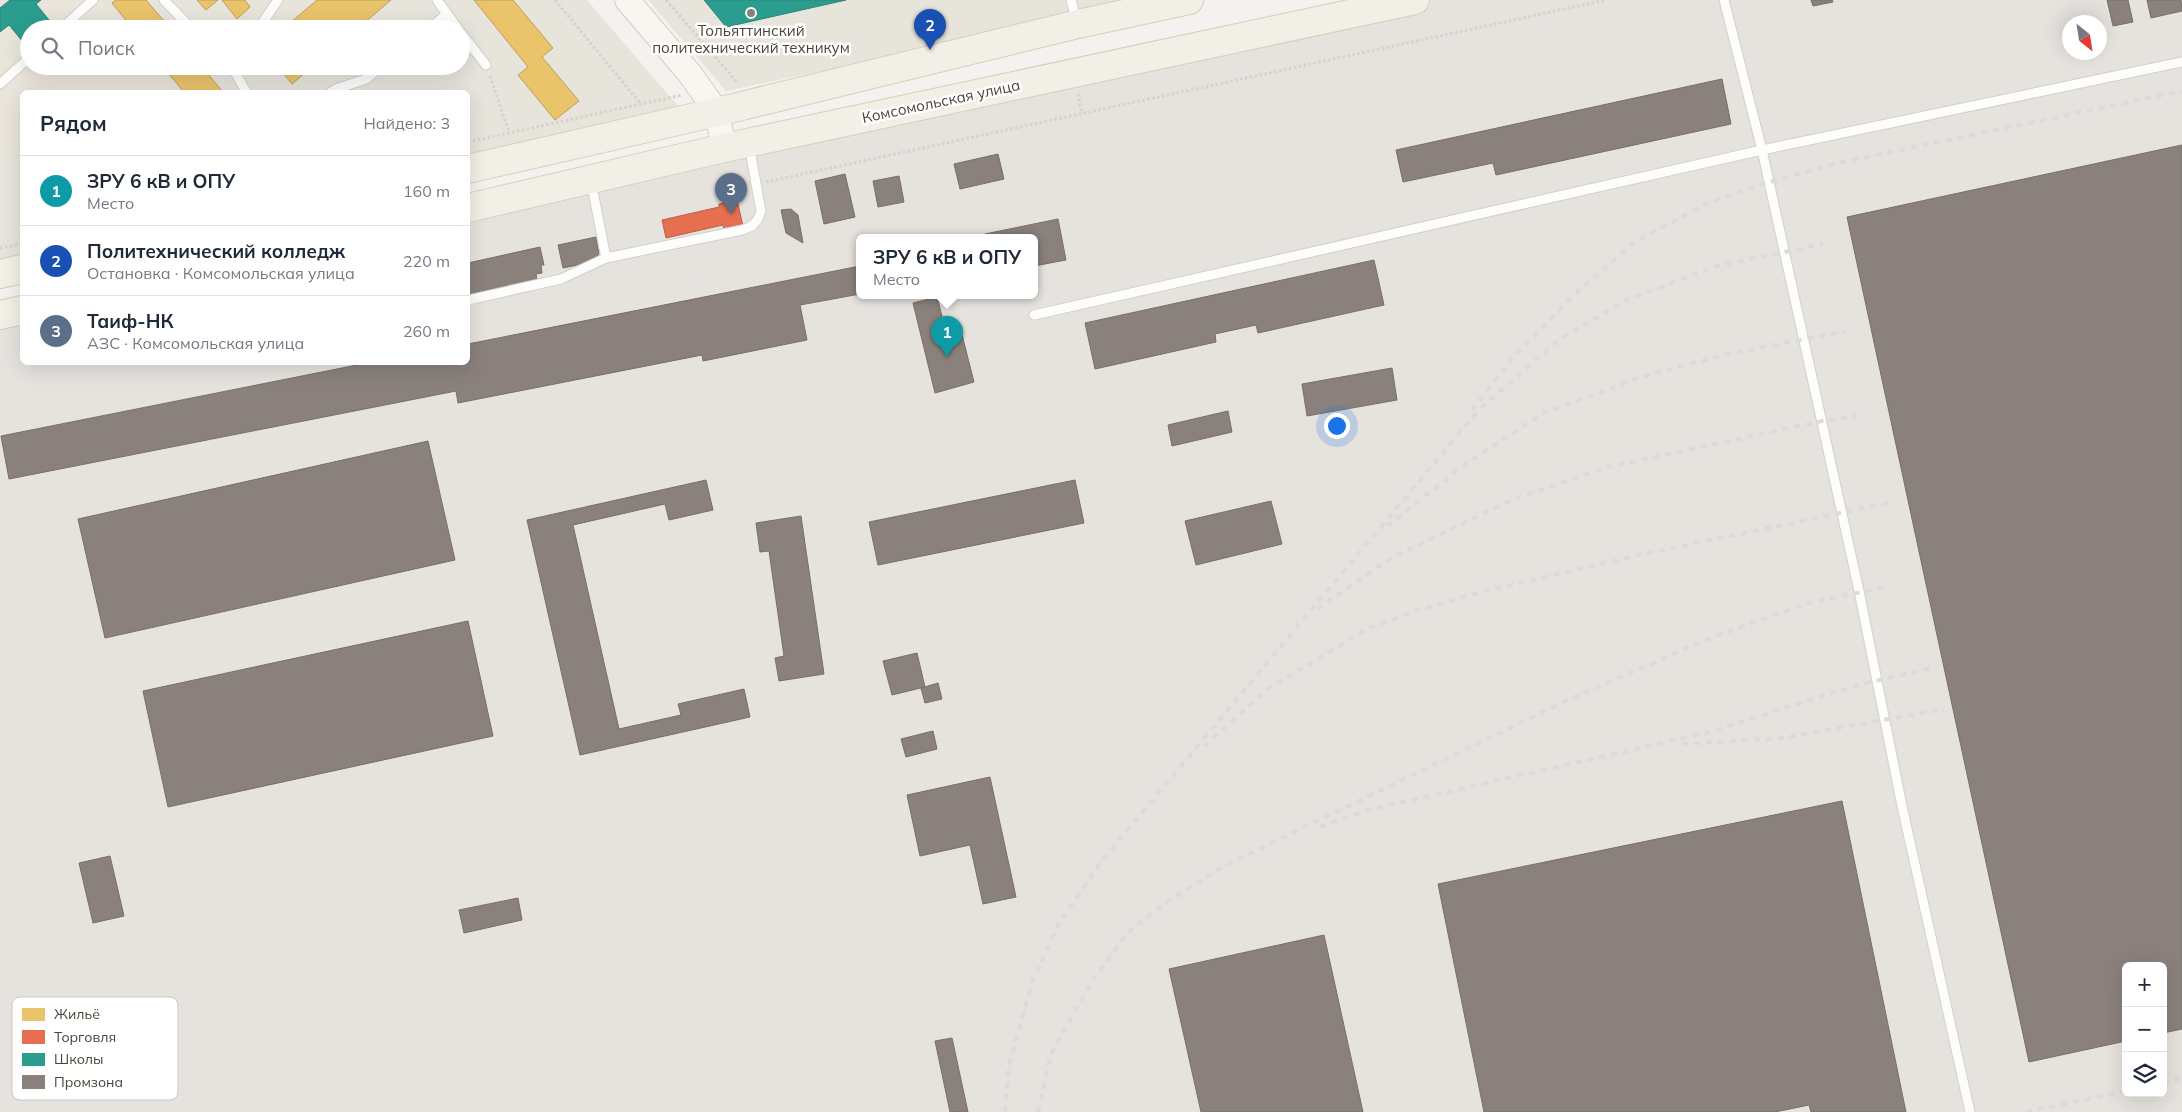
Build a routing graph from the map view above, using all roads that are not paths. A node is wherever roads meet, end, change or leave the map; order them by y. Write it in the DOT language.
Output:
graph roads {
  1 [pos="93,0"];
  2 [pos="164,0"];
  3 [pos="278,0"];
  4 [pos="437,0"];
  5 [pos="627,0"];
  6 [pos="1189,0"];
  7 [pos="1415,0"];
  8 [pos="1724,0"];
  9 [pos="1074,12"];
  10 [pos="447,14"];
  11 [pos="71,20"];
  12 [pos="183,20"];
  13 [pos="264,20"];
  14 [pos="440,20"];
  15 [pos="451,20"];
  16 [pos="470,44"];
  17 [pos="2182,62"];
  18 [pos="486,65"];
  19 [pos="20,66"];
  20 [pos="237,75"];
  21 [pos="371,75"];
  22 [pos="0,84"];
  23 [pos="245,90"];
  24 [pos="334,90"];
  25 [pos="710,102"];
  26 [pos="736,145"];
  27 [pos="1762,150"];
  28 [pos="470,168"];
  29 [pos="590,179"];
  30 [pos="470,208"];
  31 [pos="0,254"];
  32 [pos="606,258"];
  33 [pos="20,268"];
  34 [pos="470,300"];
  35 [pos="20,310"];
  36 [pos="0,315"];
  37 [pos="1034,315"];
  38 [pos="1970,1112"];
  1 -- 11 [label="lane"];
  2 -- 12 [label="lane"];
  3 -- 13 [label="lane"];
  4 -- 10 [label="lane"];
  5 -- 25 [label="street"];
  6 -- 9 [label="main road"];
  7 -- 26 [label="main road, Комсомольская улица"];
  8 -- 27 [label="lane"];
  9 -- 25 [label="main road"];
  10 -- 14 [label="lane"];
  10 -- 15 [label="lane"];
  16 -- 18 [label="lane"];
  17 -- 27 [label="lane"];
  19 -- 22 [label="lane"];
  20 -- 23 [label="lane"];
  21 -- 24 [label="lane"];
  25 -- 26 [label="street"];
  25 -- 28 [label="main road"];
  26 -- 29 [label="main road, Комсомольская улица"];
  26 -- 32 [label="lane"];
  27 -- 37 [label="lane"];
  27 -- 38 [label="lane"];
  29 -- 30 [label="main road, Комсомольская улица"];
  29 -- 32 [label="lane"];
  31 -- 33 [label="main road"];
  32 -- 34 [label="lane"];
  35 -- 36 [label="main road"];
}
